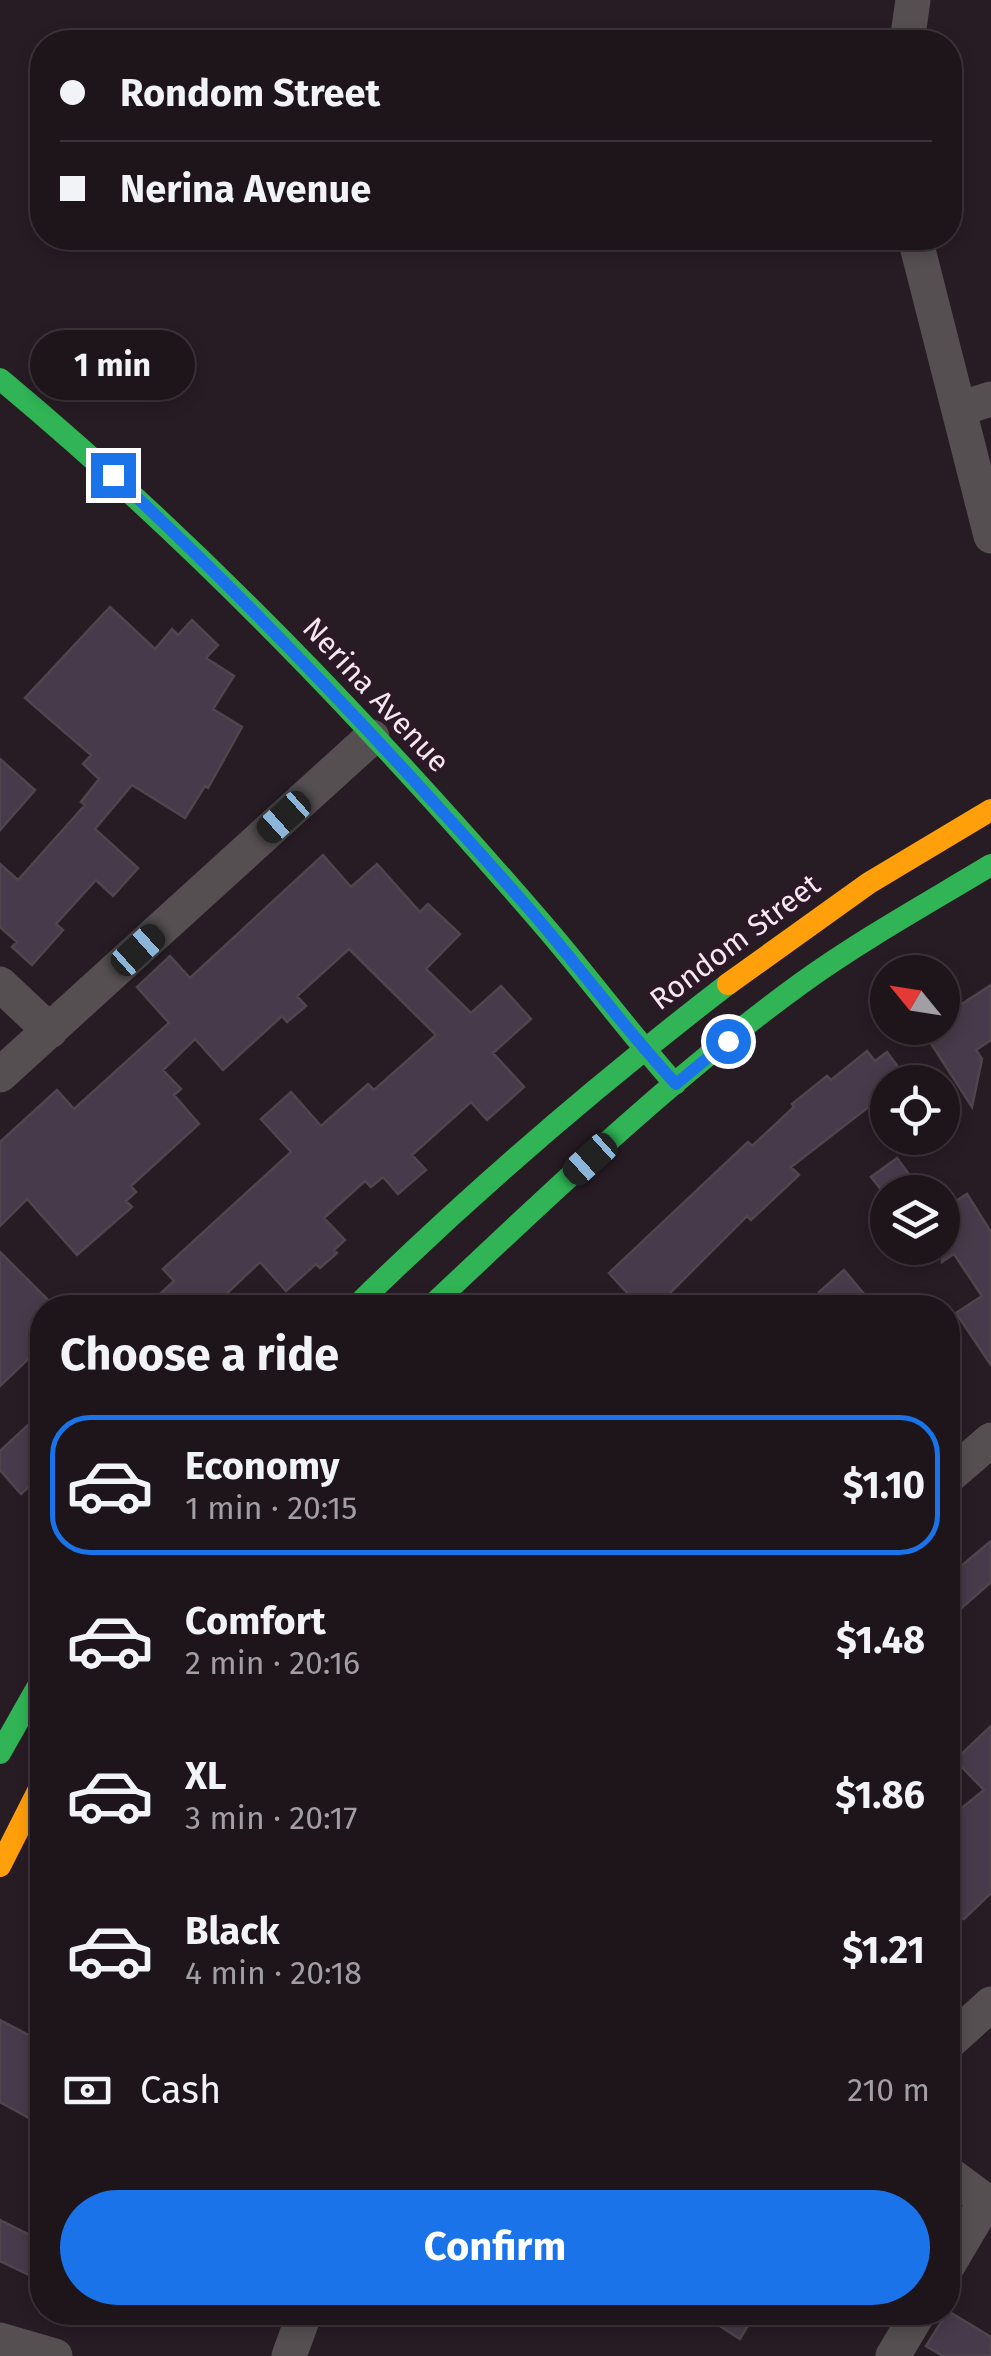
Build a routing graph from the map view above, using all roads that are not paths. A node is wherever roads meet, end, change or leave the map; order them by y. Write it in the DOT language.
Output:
graph roads {
  1 [pos="913,0"];
  2 [pos="909,30"];
  3 [pos="920,250"];
  4 [pos="0,378"];
  5 [pos="975,404"];
  6 [pos="991,536"];
  7 [pos="372,737"];
  8 [pos="991,810"];
  9 [pos="991,865"];
  10 [pos="0,984"];
  11 [pos="50,1031"];
  12 [pos="644,1049"];
  13 [pos="0,1075"];
  14 [pos="676,1084"];
  15 [pos="369,1295"];
  16 [pos="443,1295"];
  17 [pos="991,1440"];
  18 [pos="960,1467"];
  19 [pos="30,1700"];
  20 [pos="0,1753"];
  21 [pos="30,1807"];
  22 [pos="0,1866"];
  23 [pos="991,2004"];
  24 [pos="960,2032"];
  25 [pos="960,2182"];
  26 [pos="988,2203"];
  27 [pos="960,2246"];
  28 [pos="300,2325"];
  29 [pos="911,2325"];
  30 [pos="0,2340"];
  31 [pos="55,2356"];
  32 [pos="289,2356"];
  33 [pos="893,2356"];
  1 -- 2 [label="street"];
  3 -- 5 [label="street"];
  4 -- 7 [label="street, Nerina Avenue"];
  5 -- 6 [label="street"];
  7 -- 11 [label="street"];
  7 -- 12 [label="street, Nerina Avenue"];
  8 -- 12 [label="street, Rondom Street"];
  9 -- 14 [label="street"];
  10 -- 11 [label="street"];
  11 -- 13 [label="street"];
  12 -- 14 [label="street, Nerina Avenue"];
  12 -- 15 [label="street, Rondom Street"];
  14 -- 16 [label="street"];
  17 -- 18 [label="street"];
  19 -- 20 [label="street"];
  21 -- 22 [label="street"];
  23 -- 24 [label="street"];
  25 -- 26 [label="street"];
  26 -- 27 [label="street"];
  28 -- 32 [label="street"];
  29 -- 33 [label="street"];
  30 -- 31 [label="street"];
}
